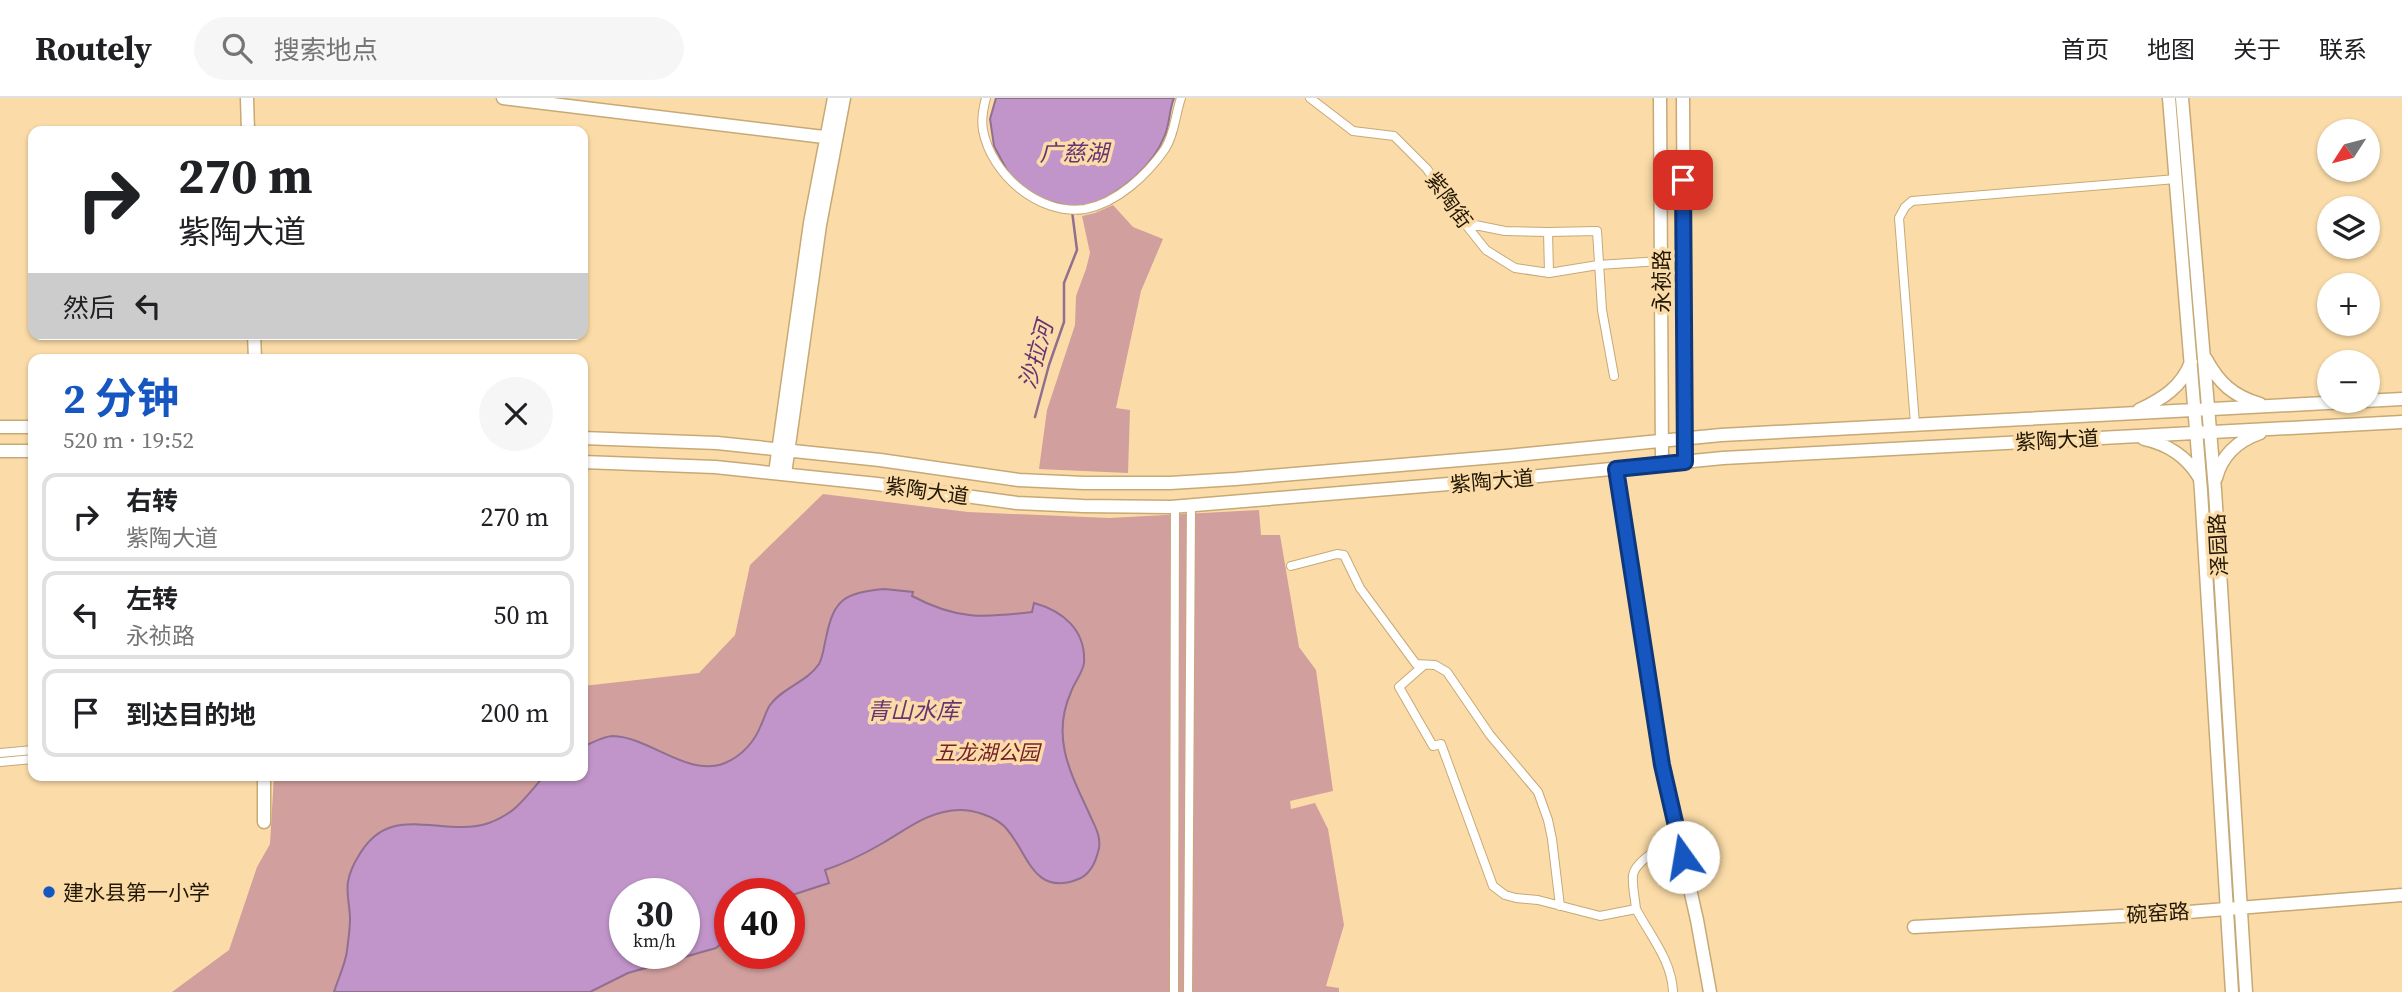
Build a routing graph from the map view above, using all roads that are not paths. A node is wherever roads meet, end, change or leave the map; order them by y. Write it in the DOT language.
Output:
graph roads {
  1 [pos="247,98"];
  2 [pos="503,98"];
  3 [pos="834,98"];
  4 [pos="844,98"];
  5 [pos="986,98"];
  6 [pos="1181,98"];
  7 [pos="1310,98"];
  8 [pos="1660,98"];
  9 [pos="1683,98"];
  10 [pos="2169,98"];
  11 [pos="2182,98"];
  12 [pos="248,126"];
  13 [pos="831,138"];
  14 [pos="2176,179"];
  15 [pos="1465,223"];
  16 [pos="1548,232"];
  17 [pos="1661,261"];
  18 [pos="1598,265"];
  19 [pos="1549,273"];
  20 [pos="2203,353"];
  21 [pos="2191,362"];
  22 [pos="1614,376"];
  23 [pos="2402,400"];
  24 [pos="2270,407"];
  25 [pos="2202,410"];
  26 [pos="2127,414"];
  27 [pos="2402,422"];
  28 [pos="1915,424"];
  29 [pos="0,427"];
  30 [pos="28,427"];
  31 [pos="2271,429"];
  32 [pos="2210,432"];
  33 [pos="2197,433"];
  34 [pos="2126,437"];
  35 [pos="588,438"];
  36 [pos="1685,438"];
  37 [pos="1662,440"];
  38 [pos="783,450"];
  39 [pos="0,451"];
  40 [pos="28,451"];
  41 [pos="588,462"];
  42 [pos="1685,462"];
  43 [pos="1662,464"];
  44 [pos="1616,469"];
  45 [pos="780,474"];
  46 [pos="2201,480"];
  47 [pos="2215,485"];
  48 [pos="1175,506"];
  49 [pos="1191,506"];
  50 [pos="1292,566"];
  51 [pos="1424,665"];
  52 [pos="28,750"];
  53 [pos="0,753"];
  54 [pos="28,759"];
  55 [pos="0,762"];
  56 [pos="264,781"];
  57 [pos="264,822"];
  58 [pos="1678,836"];
  59 [pos="2402,895"];
  60 [pos="1560,906"];
  61 [pos="2234,908"];
  62 [pos="1636,909"];
  63 [pos="1914,927"];
  64 [pos="1174,992"];
  65 [pos="1188,992"];
  66 [pos="1673,992"];
  67 [pos="1710,992"];
  68 [pos="2232,992"];
  69 [pos="2246,992"];
  1 -- 12 [label="main road"];
  2 -- 13 [label="main road"];
  3 -- 13 [label="main road"];
  4 -- 13 [label="main road"];
  5 -- 6 [label="street"];
  7 -- 15 [label="street, 紫陶街"];
  8 -- 17 [label="main road, 永祯路"];
  9 -- 36 [label="main road, 永祯路"];
  10 -- 14 [label="main road, 泽园路"];
  11 -- 20 [label="main road, 泽园路"];
  13 -- 38 [label="main road"];
  14 -- 21 [label="main road, 泽园路"];
  14 -- 28 [label="street"];
  15 -- 16 [label="street"];
  15 -- 19 [label="street, 紫陶街"];
  16 -- 18 [label="street"];
  16 -- 19 [label="street"];
  17 -- 18 [label="street, 紫陶街"];
  17 -- 37 [label="main road, 永祯路"];
  18 -- 19 [label="street, 紫陶街"];
  18 -- 22 [label="street"];
  20 -- 24 [label="main road"];
  20 -- 25 [label="main road, 泽园路"];
  21 -- 25 [label="main road, 泽园路"];
  21 -- 26 [label="main road"];
  23 -- 24 [label="main road, 紫陶大道"];
  24 -- 25 [label="main road, 紫陶大道"];
  25 -- 26 [label="main road, 紫陶大道"];
  25 -- 32 [label="main road, 泽园路"];
  25 -- 33 [label="main road, 泽园路"];
  26 -- 28 [label="main road, 紫陶大道"];
  27 -- 31 [label="main road, 紫陶大道"];
  28 -- 36 [label="main road, 紫陶大道"];
  29 -- 30 [label="main road"];
  31 -- 32 [label="main road, 紫陶大道"];
  31 -- 47 [label="main road"];
  32 -- 33 [label="main road, 紫陶大道"];
  32 -- 47 [label="main road, 泽园路"];
  33 -- 34 [label="main road, 紫陶大道"];
  33 -- 46 [label="main road, 泽园路"];
  34 -- 42 [label="main road, 紫陶大道"];
  34 -- 46 [label="main road"];
  35 -- 38 [label="main road, 紫陶大道"];
  36 -- 37 [label="main road, 紫陶大道"];
  36 -- 42 [label="main road, 永祯路"];
  37 -- 38 [label="main road, 紫陶大道"];
  37 -- 43 [label="main road, 永祯路"];
  38 -- 45 [label="main road"];
  39 -- 40 [label="main road"];
  41 -- 45 [label="main road, 紫陶大道"];
  42 -- 43 [label="main road, 紫陶大道"];
  43 -- 44 [label="main road, 紫陶大道"];
  44 -- 49 [label="main road, 紫陶大道"];
  44 -- 58 [label="main road"];
  45 -- 48 [label="main road, 紫陶大道"];
  46 -- 61 [label="main road, 泽园路"];
  47 -- 61 [label="main road, 泽园路"];
  48 -- 49 [label="main road, 紫陶大道"];
  48 -- 64 [label="street"];
  49 -- 65 [label="street"];
  50 -- 51 [label="street"];
  51 -- 60 [label="street"];
  51 -- 60 [label="street"];
  52 -- 53 [label="street"];
  54 -- 55 [label="street"];
  56 -- 57 [label="main road"];
  58 -- 62 [label="street"];
  58 -- 67 [label="main road"];
  59 -- 61 [label="main road, 碗窑路"];
  60 -- 62 [label="street"];
  61 -- 63 [label="main road, 碗窑路"];
  61 -- 68 [label="main road, 泽园路"];
  61 -- 69 [label="main road, 泽园路"];
  62 -- 66 [label="street"];
}
